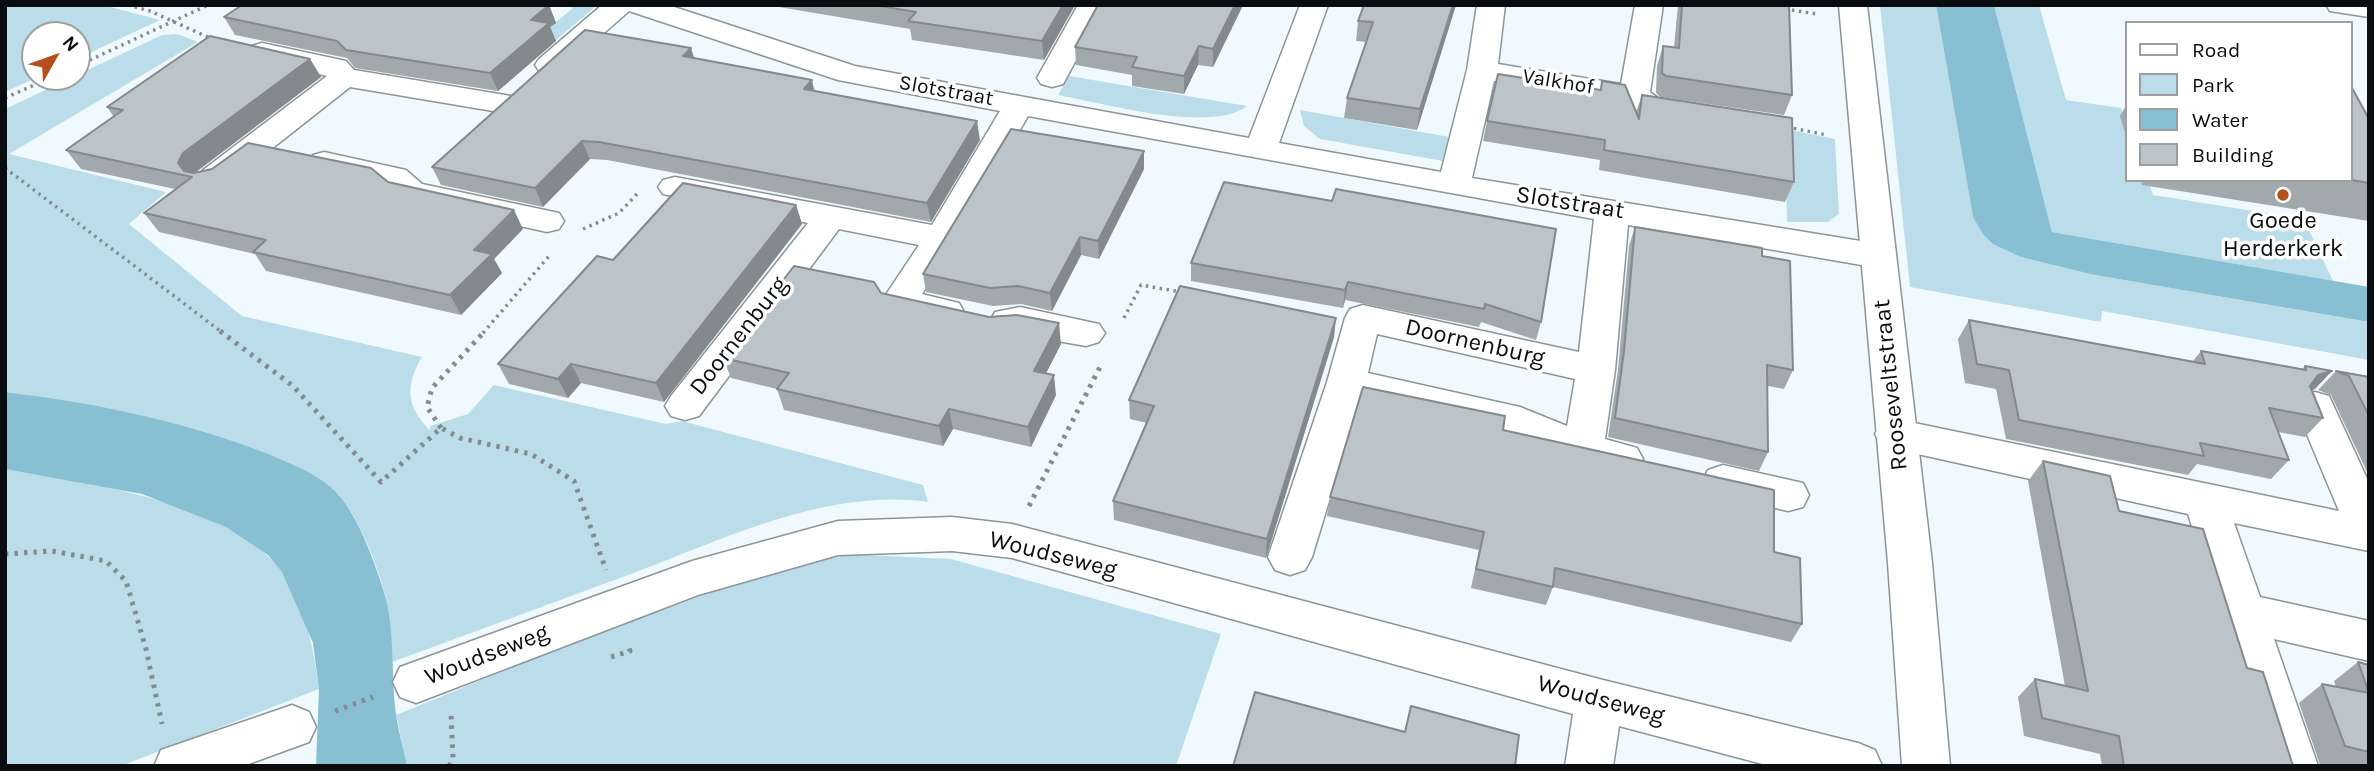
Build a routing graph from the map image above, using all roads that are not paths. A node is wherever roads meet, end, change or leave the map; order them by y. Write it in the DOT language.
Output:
graph roads {
  1 [pos="619,5"];
  2 [pos="639,5"];
  3 [pos="1092,5"];
  4 [pos="1314,5"];
  5 [pos="1491,5"];
  6 [pos="1649,5"];
  7 [pos="2340,5"];
  8 [pos="2369,9"];
  9 [pos="1854,13"];
  10 [pos="222,44"];
  11 [pos="1482,70"];
  12 [pos="344,76"];
  13 [pos="1052,78"];
  14 [pos="1634,95"];
  15 [pos="505,104"];
  16 [pos="1019,105"];
  17 [pos="1718,117"];
  18 [pos="477,131"];
  19 [pos="254,148"];
  20 [pos="1261,149"];
  21 [pos="440,166"];
  22 [pos="211,181"];
  23 [pos="1454,185"];
  24 [pos="675,187"];
  25 [pos="411,192"];
  26 [pos="1612,210"];
  27 [pos="830,218"];
  28 [pos="561,233"];
  29 [pos="941,238"];
  30 [pos="1879,256"];
  31 [pos="793,267"];
  32 [pos="831,275"];
  33 [pos="868,284"];
  34 [pos="905,292"];
  35 [pos="1324,320"];
  36 [pos="1362,328"];
  37 [pos="1102,342"];
  38 [pos="1596,370"];
  39 [pos="1346,382"];
  40 [pos="685,406"];
  41 [pos="2315,406"];
  42 [pos="1895,434"];
  43 [pos="1583,450"];
  44 [pos="1651,465"];
  45 [pos="1692,474"];
  46 [pos="1788,495"];
  47 [pos="2205,501"];
  48 [pos="2369,533"];
  49 [pos="1290,557"];
  50 [pos="2244,613"];
  51 [pos="2369,641"];
  52 [pos="416,682"];
  53 [pos="1599,700"];
  54 [pos="292,727"];
  55 [pos="171,751"];
  56 [pos="1589,766"];
  57 [pos="1858,766"];
  58 [pos="1926,766"];
  59 [pos="2294,766"];
  1 -- 15 [label="street"];
  2 -- 16 [label="street, Slotstraat"];
  3 -- 13 [label="street"];
  4 -- 20 [label="street"];
  5 -- 11 [label="street"];
  6 -- 14 [label="street"];
  7 -- 8 [label="street"];
  9 -- 30 [label="street, Rooseveltstraat"];
  10 -- 12 [label="street"];
  11 -- 14 [label="street, Valkhof"];
  11 -- 23 [label="street"];
  12 -- 15 [label="street"];
  12 -- 19 [label="street"];
  14 -- 17 [label="street, Valkhof"];
  15 -- 18 [label="street"];
  16 -- 20 [label="street, Slotstraat"];
  16 -- 29 [label="street"];
  19 -- 22 [label="street"];
  19 -- 25 [label="street"];
  20 -- 23 [label="street, Slotstraat"];
  21 -- 25 [label="street"];
  23 -- 26 [label="street, Slotstraat"];
  24 -- 27 [label="street"];
  25 -- 28 [label="street"];
  26 -- 30 [label="street, Slotstraat"];
  26 -- 38 [label="street"];
  27 -- 29 [label="street"];
  27 -- 31 [label="street, Doornenburg"];
  29 -- 34 [label="street"];
  30 -- 42 [label="street, Rooseveltstraat"];
  31 -- 32 [label="street, Doornenburg"];
  31 -- 40 [label="street, Doornenburg"];
  33 -- 34 [label="street"];
  34 -- 37 [label="street"];
  35 -- 36 [label="street, Doornenburg"];
  36 -- 38 [label="street, Doornenburg"];
  36 -- 39 [label="street"];
  38 -- 43 [label="street"];
  39 -- 43 [label="street"];
  39 -- 49 [label="street"];
  41 -- 48 [label="street"];
  42 -- 47 [label="street"];
  42 -- 58 [label="street, Rooseveltstraat"];
  43 -- 44 [label="street"];
  45 -- 46 [label="street"];
  47 -- 48 [label="street"];
  47 -- 50 [label="street"];
  50 -- 51 [label="street"];
  50 -- 59 [label="street"];
  52 -- 53 [label="street, Woudseweg"];
  53 -- 56 [label="street"];
  53 -- 57 [label="street, Woudseweg"];
  54 -- 55 [label="street"];
}
